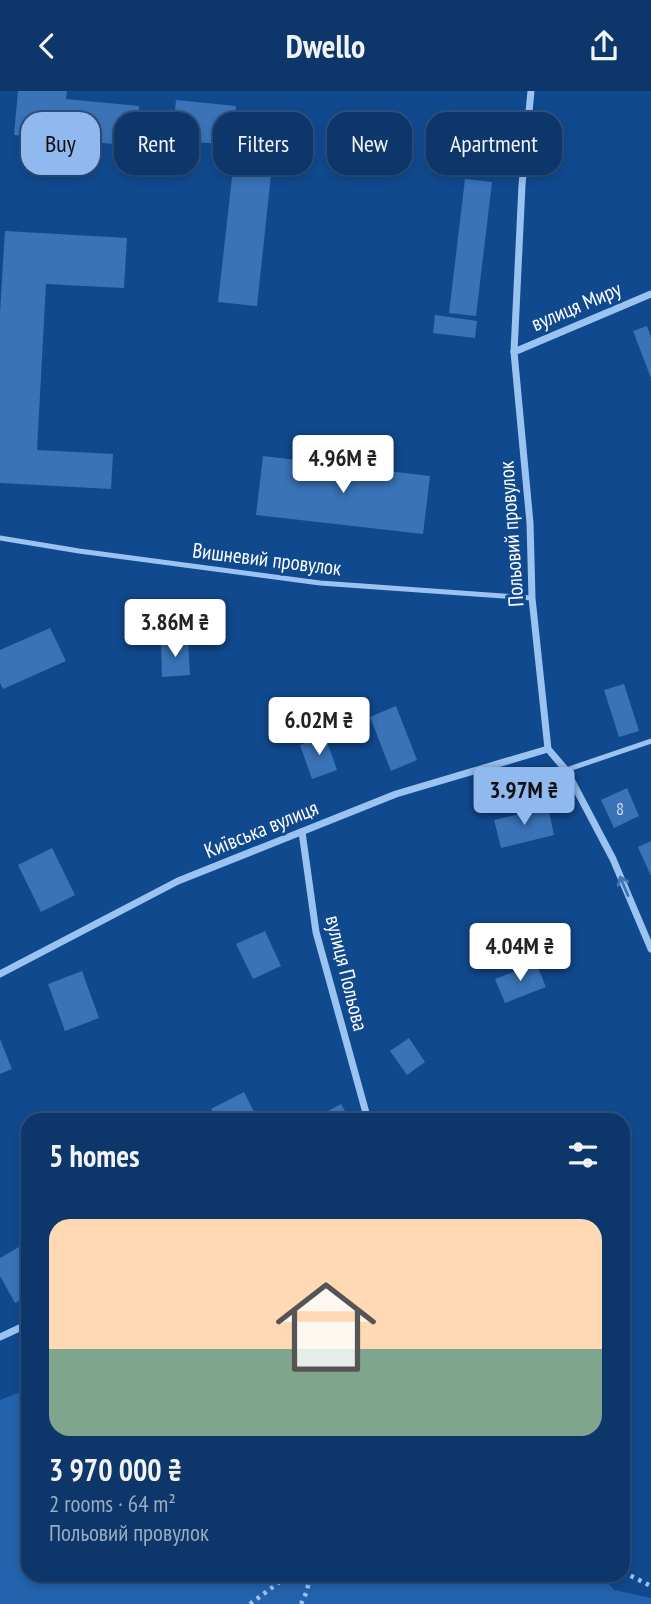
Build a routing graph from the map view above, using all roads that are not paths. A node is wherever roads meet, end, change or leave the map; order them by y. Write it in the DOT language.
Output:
graph roads {
  1 [pos="531,91"];
  2 [pos="651,293"];
  3 [pos="514,352"];
  4 [pos="0,538"];
  5 [pos="532,599"];
  6 [pos="651,741"];
  7 [pos="548,749"];
  8 [pos="566,770"];
  9 [pos="302,832"];
  10 [pos="651,949"];
  11 [pos="0,974"];
  12 [pos="366,1113"];
  13 [pos="21,1327"];
  14 [pos="0,1337"];
  1 -- 3 [label="street, Польовий провулок"];
  2 -- 3 [label="street, вулиця Миру"];
  3 -- 5 [label="street, Польовий провулок"];
  4 -- 5 [label="lane, Вишневий провулок"];
  5 -- 7 [label="street, Польовий провулок"];
  6 -- 8 [label="lane"];
  7 -- 8 [label="street"];
  7 -- 9 [label="street, Київська вулиця"];
  10 -- 8 [label="street, one-way"];
  9 -- 11 [label="street, Київська вулиця"];
  9 -- 12 [label="street, вулиця Польова"];
  13 -- 14 [label="street"];
}
